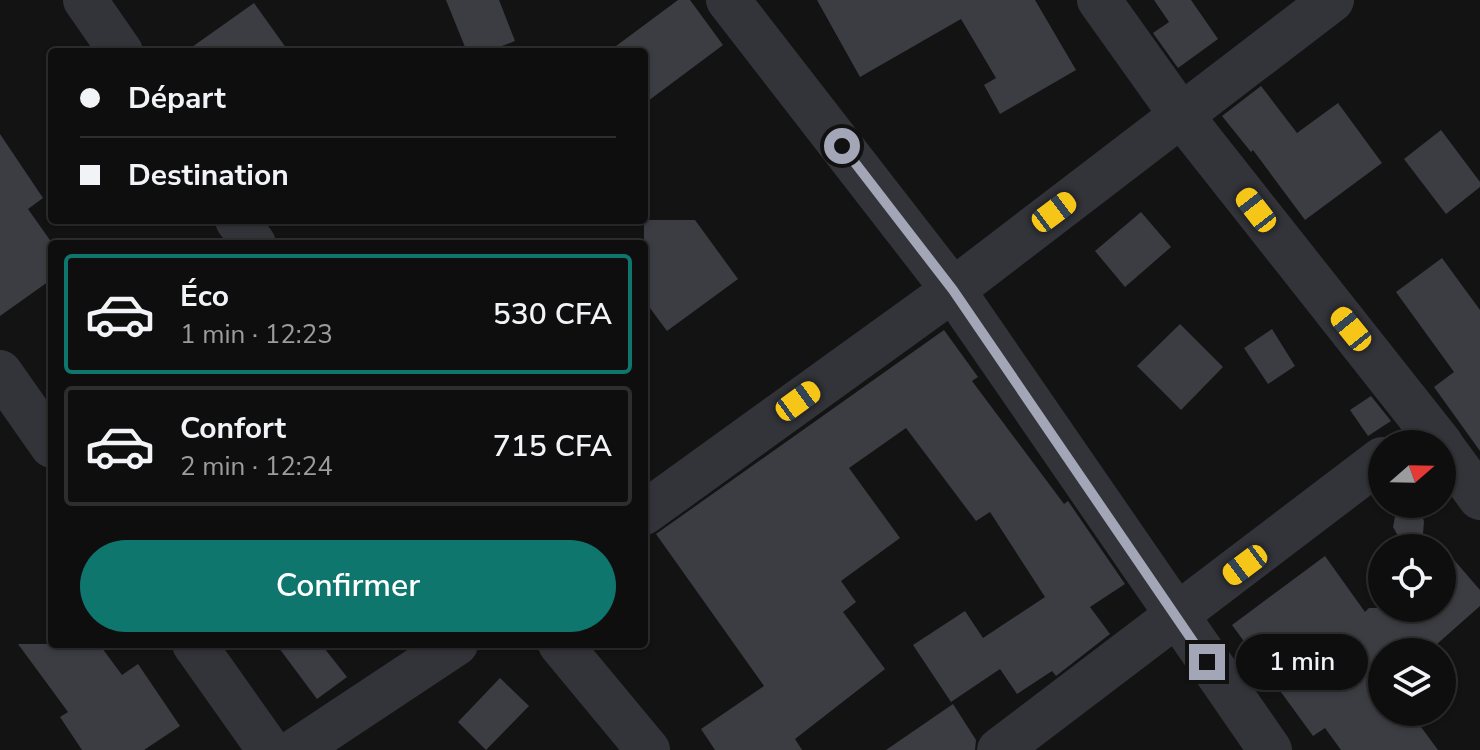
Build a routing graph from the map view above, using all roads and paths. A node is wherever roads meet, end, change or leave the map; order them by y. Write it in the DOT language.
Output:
graph roads {
  1 [pos="85,0"];
  2 [pos="728,0"];
  3 [pos="1099,0"];
  4 [pos="1332,0"];
  5 [pos="118,48"];
  6 [pos="1181,115"];
  7 [pos="953,290"];
  8 [pos="2,379"];
  9 [pos="1420,430"];
  10 [pos="48,441"];
  11 [pos="1368,470"];
  12 [pos="1456,471"];
  13 [pos="1480,498"];
  14 [pos="648,510"];
  15 [pos="1176,618"];
  16 [pos="197,648"];
  17 [pos="450,648"];
  18 [pos="563,648"];
  19 [pos="269,750"];
  20 [pos="296,750"];
  21 [pos="648,750"];
  22 [pos="999,750"];
  23 [pos="1270,750"];
  1 -- 5 [label="street"];
  2 -- 7 [label="street"];
  3 -- 6 [label="street"];
  4 -- 6 [label="street"];
  6 -- 7 [label="street"];
  6 -- 9 [label="street"];
  7 -- 14 [label="street"];
  7 -- 15 [label="street"];
  8 -- 10 [label="street"];
  11 -- 15 [label="street"];
  12 -- 13 [label="street"];
  15 -- 22 [label="street"];
  15 -- 23 [label="street"];
  16 -- 19 [label="street"];
  17 -- 20 [label="street"];
  18 -- 21 [label="street"];
}
